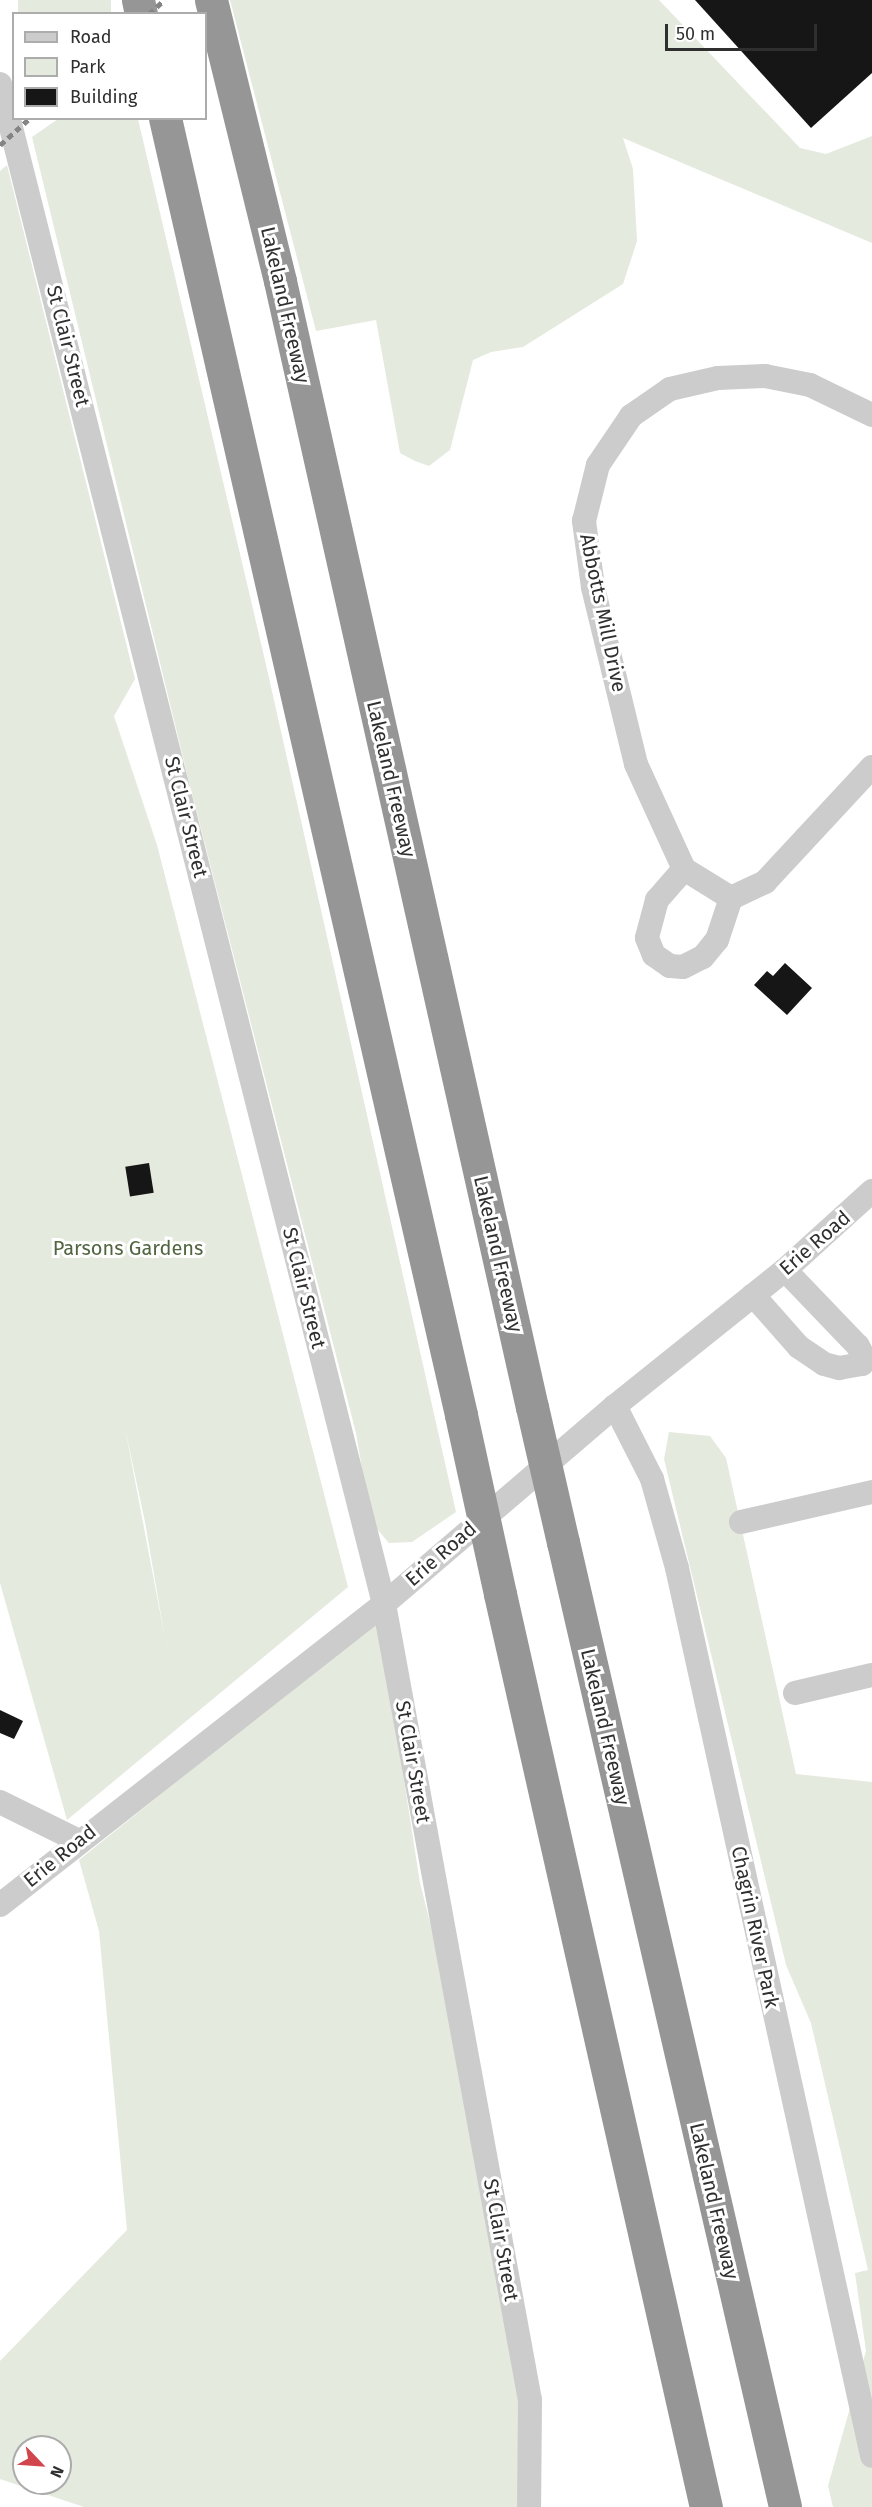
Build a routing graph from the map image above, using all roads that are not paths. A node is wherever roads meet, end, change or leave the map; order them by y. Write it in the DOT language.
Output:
graph roads {
  1 [pos="211,0"];
  2 [pos="0,84"];
  3 [pos="165,120"];
  4 [pos="872,415"];
  5 [pos="872,767"];
  6 [pos="684,869"];
  7 [pos="731,898"];
  8 [pos="872,1191"];
  9 [pos="785,1270"];
  10 [pos="753,1295"];
  11 [pos="867,1367"];
  12 [pos="615,1406"];
  13 [pos="872,1492"];
  14 [pos="741,1522"];
  15 [pos="384,1604"];
  16 [pos="872,1675"];
  17 [pos="795,1693"];
  18 [pos="0,1802"];
  19 [pos="79,1841"];
  20 [pos="0,1905"];
  21 [pos="758,2393"];
  22 [pos="872,2456"];
  23 [pos="529,2507"];
  24 [pos="706,2507"];
  25 [pos="785,2507"];
  26 [pos="810,2507"];
  1 -- 21 [label="highway, Lakeland Freeway, bridge"];
  2 -- 15 [label="street, St Clair Street"];
  3 -- 24 [label="highway, bridge"];
  4 -- 6 [label="street, Abbotts Mill Drive"];
  5 -- 7 [label="street"];
  6 -- 7 [label="street"];
  6 -- 7 [label="street"];
  8 -- 9 [label="street, Erie Road"];
  9 -- 10 [label="street, Erie Road"];
  9 -- 11 [label="street"];
  10 -- 11 [label="street"];
  10 -- 12 [label="street, Erie Road"];
  12 -- 15 [label="street, Erie Road"];
  12 -- 22 [label="street, Chagrin River Park"];
  13 -- 14 [label="street"];
  15 -- 19 [label="street, Erie Road"];
  15 -- 23 [label="street, St Clair Street"];
  16 -- 17 [label="street"];
  18 -- 19 [label="street"];
  19 -- 20 [label="street, Erie Road"];
  21 -- 25 [label="highway, Lakeland Freeway"];
  21 -- 26 [label="highway"];
}
